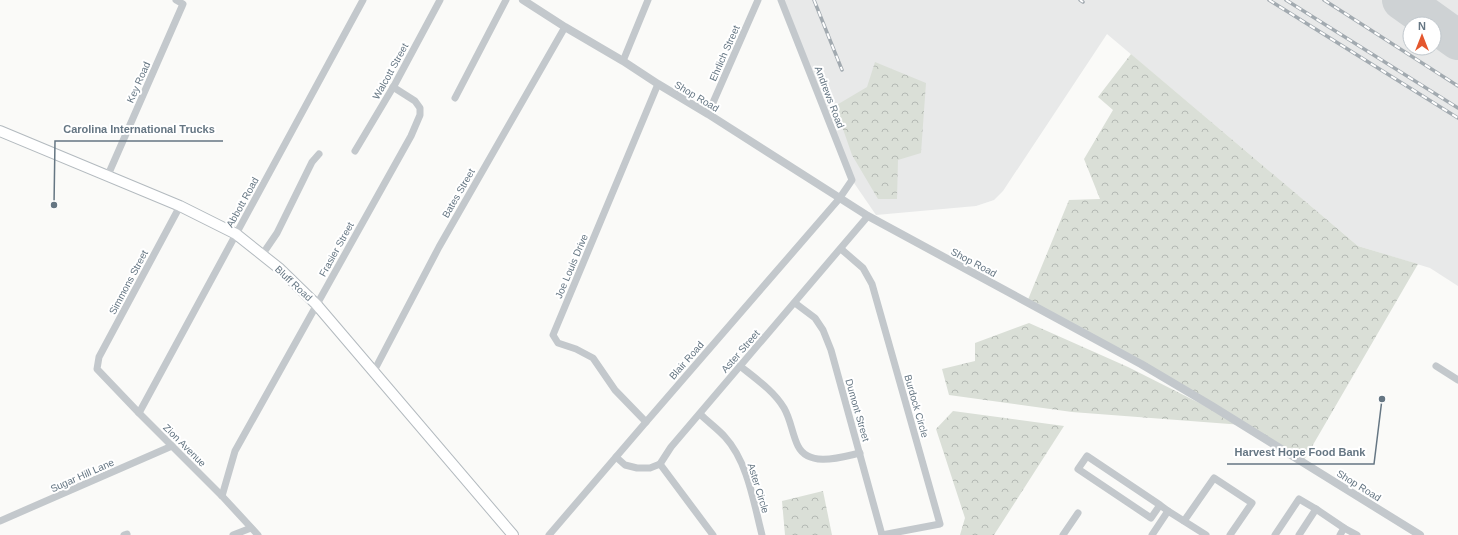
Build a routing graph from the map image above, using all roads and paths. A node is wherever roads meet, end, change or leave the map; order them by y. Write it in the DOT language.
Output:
graph roads {
  1 [pos="176,0"];
  2 [pos="363,0"];
  3 [pos="440,0"];
  4 [pos="506,0"];
  5 [pos="523,0"];
  6 [pos="648,0"];
  7 [pos="758,0"];
  8 [pos="781,0"];
  9 [pos="565,28"];
  10 [pos="624,61"];
  11 [pos="658,84"];
  12 [pos="393,87"];
  13 [pos="455,98"];
  14 [pos="708,114"];
  15 [pos="0,131"];
  16 [pos="355,150"];
  17 [pos="319,154"];
  18 [pos="108,175"];
  19 [pos="839,199"];
  20 [pos="180,206"];
  21 [pos="868,216"];
  22 [pos="236,234"];
  23 [pos="841,249"];
  24 [pos="262,255"];
  25 [pos="795,303"];
  26 [pos="316,304"];
  27 [pos="740,366"];
  28 [pos="1436,366"];
  29 [pos="97,369"];
  30 [pos="374,372"];
  31 [pos="1458,380"];
  32 [pos="139,413"];
  33 [pos="700,414"];
  34 [pos="646,422"];
  35 [pos="172,446"];
  36 [pos="860,453"];
  37 [pos="616,457"];
  38 [pos="660,464"];
  39 [pos="222,496"];
  40 [pos="1160,505"];
  41 [pos="1316,509"];
  42 [pos="1168,511"];
  43 [pos="1078,513"];
  44 [pos="0,521"];
  45 [pos="1184,521"];
  46 [pos="251,528"];
  47 [pos="1344,528"];
  48 [pos="1067,534"];
  49 [pos="233,535"];
  50 [pos="258,535"];
  51 [pos="513,535"];
  52 [pos="549,535"];
  53 [pos="713,535"];
  54 [pos="762,535"];
  55 [pos="882,535"];
  56 [pos="1152,535"];
  57 [pos="1206,535"];
  58 [pos="1230,535"];
  59 [pos="1275,535"];
  60 [pos="1299,535"];
  61 [pos="1340,535"];
  62 [pos="1357,535"];
  63 [pos="1420,535"];
  1 -- 18 [label="street, Key Road"];
  2 -- 22 [label="street, Abbott Road"];
  3 -- 12 [label="street, Walcott Street"];
  4 -- 13 [label="street"];
  5 -- 9 [label="street, Shop Road"];
  6 -- 10 [label="street"];
  7 -- 14 [label="street, Ehrlich Street"];
  8 -- 19 [label="street, Andrews Road"];
  9 -- 10 [label="street, Shop Road"];
  9 -- 30 [label="street, Bates Street"];
  10 -- 11 [label="street, Shop Road"];
  11 -- 14 [label="street, Shop Road"];
  11 -- 34 [label="street, Joe Louis Drive"];
  12 -- 16 [label="street, Walcott Street"];
  12 -- 26 [label="street, Frasier Street"];
  14 -- 19 [label="street, Shop Road"];
  15 -- 18 [label="main road, Bluff Road"];
  17 -- 24 [label="street"];
  18 -- 20 [label="main road, Bluff Road"];
  19 -- 21 [label="street, Shop Road"];
  19 -- 34 [label="street, Blair Road"];
  20 -- 22 [label="main road, Bluff Road"];
  20 -- 29 [label="street, Simmons Street"];
  21 -- 23 [label="street, Aster Street"];
  21 -- 63 [label="street, Shop Road"];
  22 -- 24 [label="main road, Bluff Road"];
  22 -- 32 [label="street, Abbott Road"];
  23 -- 25 [label="street, Aster Street"];
  23 -- 55 [label="street, Burdock Circle"];
  24 -- 26 [label="main road, Bluff Road"];
  25 -- 27 [label="street, Aster Street"];
  25 -- 36 [label="street, Dumont Street"];
  26 -- 30 [label="main road, Bluff Road"];
  26 -- 39 [label="street, Frasier Street"];
  27 -- 33 [label="street, Aster Street"];
  27 -- 36 [label="street"];
  28 -- 31 [label="street"];
  29 -- 32 [label="street, Zion Avenue"];
  30 -- 51 [label="main road, Bluff Road"];
  32 -- 35 [label="street, Zion Avenue"];
  33 -- 38 [label="street, Aster Street"];
  33 -- 54 [label="street, Aster Circle"];
  34 -- 37 [label="street, Blair Road"];
  35 -- 39 [label="street, Zion Avenue"];
  35 -- 44 [label="street, Sugar Hill Lane"];
  36 -- 55 [label="street, Dumont Street"];
  37 -- 38 [label="street"];
  37 -- 52 [label="street, Blair Road"];
  38 -- 53 [label="street"];
  39 -- 46 [label="street, Zion Avenue"];
  40 -- 40 [label="street"];
  40 -- 42 [label="street"];
  41 -- 47 [label="street"];
  41 -- 59 [label="street"];
  41 -- 60 [label="street"];
  42 -- 45 [label="street"];
  42 -- 56 [label="street"];
  43 -- 48 [label="street"];
  45 -- 57 [label="street"];
  45 -- 58 [label="street"];
  46 -- 49 [label="street"];
  46 -- 50 [label="street, Zion Avenue"];
  47 -- 61 [label="street"];
  47 -- 62 [label="street"];
}
